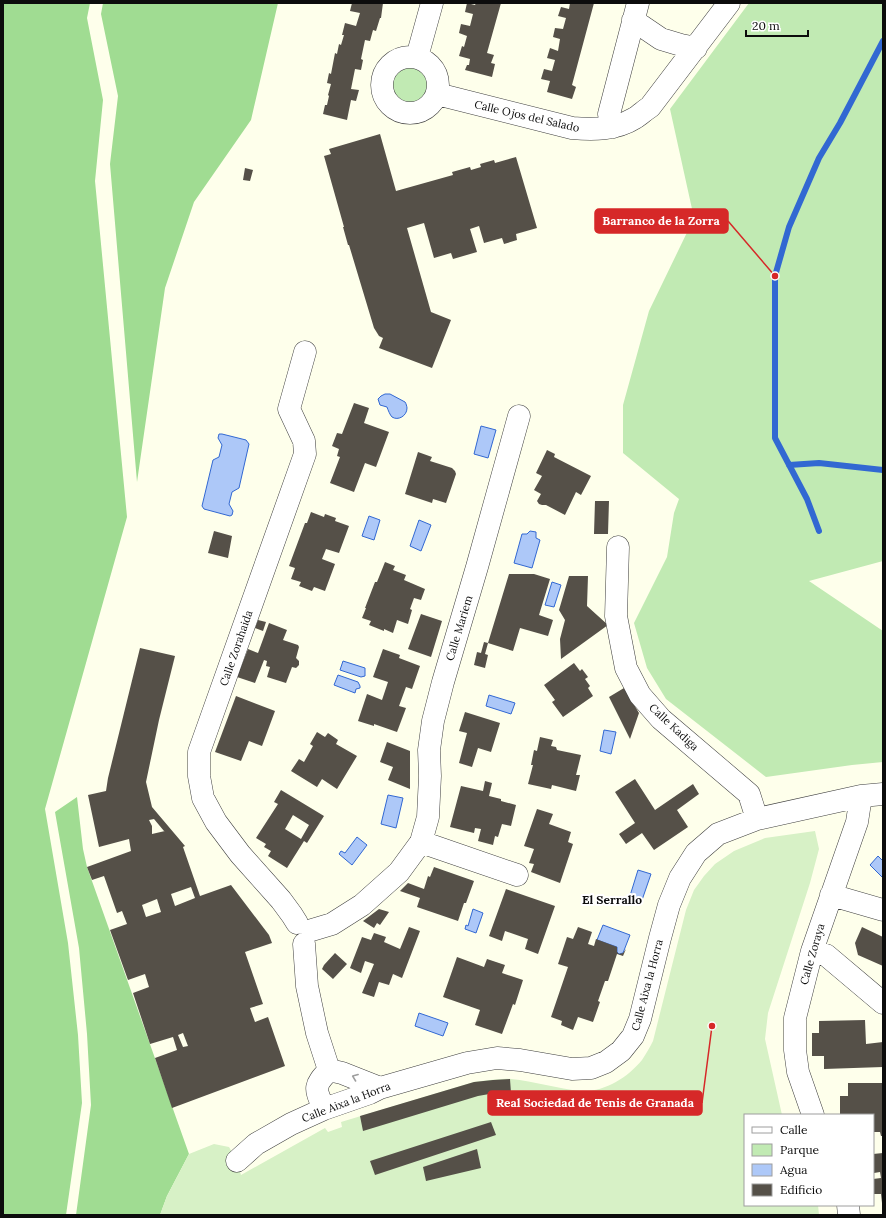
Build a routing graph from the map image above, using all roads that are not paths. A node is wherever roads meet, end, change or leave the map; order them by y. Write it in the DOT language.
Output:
graph roads {
  1 [pos="432,3"];
  2 [pos="729,3"];
  3 [pos="636,12"];
  4 [pos="696,48"];
  5 [pos="417,58"];
  6 [pos="437,94"];
  7 [pos="613,127"];
  8 [pos="305,352"];
  9 [pos="519,416"];
  10 [pos="618,547"];
  11 [pos="883,794"];
  12 [pos="861,796"];
  13 [pos="757,819"];
  14 [pos="420,842"];
  15 [pos="517,876"];
  16 [pos="831,895"];
  17 [pos="883,910"];
  18 [pos="304,932"];
  19 [pos="812,951"];
  20 [pos="883,1003"];
  21 [pos="329,1070"];
  22 [pos="380,1088"];
  23 [pos="324,1109"];
  24 [pos="813,1114"];
  25 [pos="237,1161"];
  1 -- 5 [label="street"];
  2 -- 4 [label="street, Calle Ojos del Salado"];
  3 -- 4 [label="street"];
  3 -- 7 [label="street"];
  4 -- 7 [label="street, Calle Ojos del Salado"];
  5 -- 6 [label="street"];
  5 -- 6 [label="street"];
  6 -- 7 [label="street, Calle Ojos del Salado"];
  8 -- 18 [label="street, Calle Zorahaida"];
  9 -- 14 [label="street, Calle Mariem"];
  10 -- 13 [label="street, Calle Kadiga"];
  11 -- 12 [label="street, Calle Aixa la Horra"];
  12 -- 13 [label="street, Calle Aixa la Horra"];
  12 -- 16 [label="street, Calle Zoraya"];
  13 -- 22 [label="street, Calle Aixa la Horra"];
  14 -- 15 [label="street"];
  14 -- 18 [label="street, Calle Mariem"];
  16 -- 17 [label="street"];
  16 -- 19 [label="street, Calle Zoraya"];
  18 -- 21 [label="street"];
  19 -- 20 [label="street"];
  19 -- 24 [label="street, Calle Zoraya"];
  22 -- 21 [label="street, one-way"];
  21 -- 23 [label="street"];
  22 -- 23 [label="street, Calle Aixa la Horra"];
  23 -- 25 [label="street, Calle Aixa la Horra"];
}
